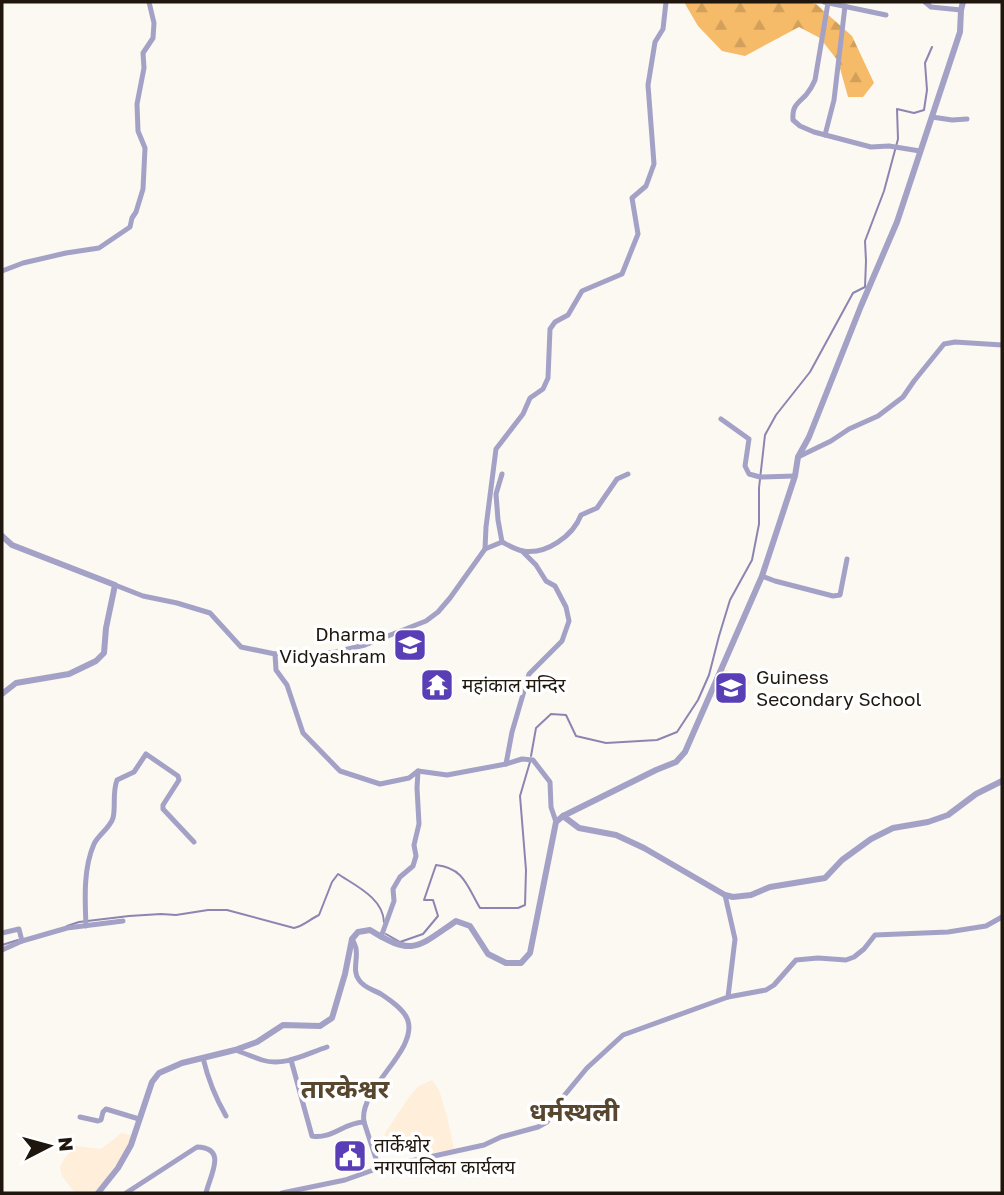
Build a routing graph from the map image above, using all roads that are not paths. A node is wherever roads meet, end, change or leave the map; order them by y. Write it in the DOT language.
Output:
graph roads {
  1 [pos="149,2"];
  2 [pos="666,2"];
  3 [pos="826,2"];
  4 [pos="925,2"];
  5 [pos="963,2"];
  6 [pos="845,6"];
  7 [pos="961,10"];
  8 [pos="886,15"];
  9 [pos="932,117"];
  10 [pos="967,119"];
  11 [pos="825,135"];
  12 [pos="920,151"];
  13 [pos="2,271"];
  14 [pos="1002,345"];
  15 [pos="721,419"];
  16 [pos="798,457"];
  17 [pos="502,474"];
  18 [pos="628,474"];
  19 [pos="795,477"];
  20 [pos="2,536"];
  21 [pos="502,542"];
  22 [pos="485,549"];
  23 [pos="522,551"];
  24 [pos="847,559"];
  25 [pos="762,576"];
  26 [pos="115,585"];
  27 [pos="275,654"];
  28 [pos="2,694"];
  29 [pos="506,764"];
  30 [pos="418,771"];
  31 [pos="1002,781"];
  32 [pos="563,816"];
  33 [pos="556,822"];
  34 [pos="194,842"];
  35 [pos="725,895"];
  36 [pos="1002,917"];
  37 [pos="123,921"];
  38 [pos="86,926"];
  39 [pos="2,933"];
  40 [pos="381,935"];
  41 [pos="352,939"];
  42 [pos="22,941"];
  43 [pos="2,950"];
  44 [pos="728,997"];
  45 [pos="327,1046"];
  46 [pos="235,1050"];
  47 [pos="203,1058"];
  48 [pos="291,1060"];
  49 [pos="226,1116"];
  50 [pos="80,1117"];
  51 [pos="139,1119"];
  52 [pos="364,1122"];
  53 [pos="379,1168"];
  54 [pos="97,1193"];
  55 [pos="125,1193"];
  56 [pos="206,1193"];
  57 [pos="282,1193"];
  1 -- 13 [label="street"];
  2 -- 22 [label="street"];
  3 -- 6 [label="street"];
  3 -- 11 [label="street"];
  4 -- 7 [label="street"];
  5 -- 7 [label="street"];
  6 -- 8 [label="street"];
  6 -- 11 [label="street"];
  7 -- 9 [label="street"];
  9 -- 10 [label="street"];
  9 -- 12 [label="street"];
  11 -- 12 [label="street"];
  12 -- 16 [label="street"];
  14 -- 16 [label="street"];
  15 -- 19 [label="street"];
  16 -- 19 [label="street"];
  17 -- 21 [label="street"];
  18 -- 23 [label="street"];
  19 -- 25 [label="street"];
  20 -- 26 [label="street"];
  21 -- 22 [label="street"];
  21 -- 23 [label="street"];
  22 -- 27 [label="street"];
  23 -- 29 [label="street"];
  24 -- 25 [label="street"];
  25 -- 32 [label="street"];
  26 -- 27 [label="street"];
  26 -- 28 [label="street"];
  27 -- 30 [label="street"];
  29 -- 30 [label="street"];
  29 -- 33 [label="street"];
  30 -- 40 [label="street"];
  31 -- 35 [label="street"];
  32 -- 33 [label="street"];
  32 -- 35 [label="street"];
  33 -- 40 [label="street"];
  34 -- 38 [label="street"];
  35 -- 44 [label="street"];
  36 -- 44 [label="street"];
  37 -- 38 [label="street"];
  38 -- 42 [label="street"];
  39 -- 42 [label="street"];
  40 -- 41 [label="street"];
  41 -- 46 [label="street"];
  41 -- 52 [label="street"];
  42 -- 43 [label="street"];
  44 -- 53 [label="street"];
  45 -- 48 [label="street"];
  46 -- 47 [label="street"];
  46 -- 48 [label="street"];
  47 -- 49 [label="street"];
  47 -- 51 [label="street"];
  48 -- 52 [label="street"];
  50 -- 51 [label="street"];
  51 -- 54 [label="street"];
  52 -- 53 [label="street"];
  53 -- 57 [label="street"];
  55 -- 56 [label="street"];
}
